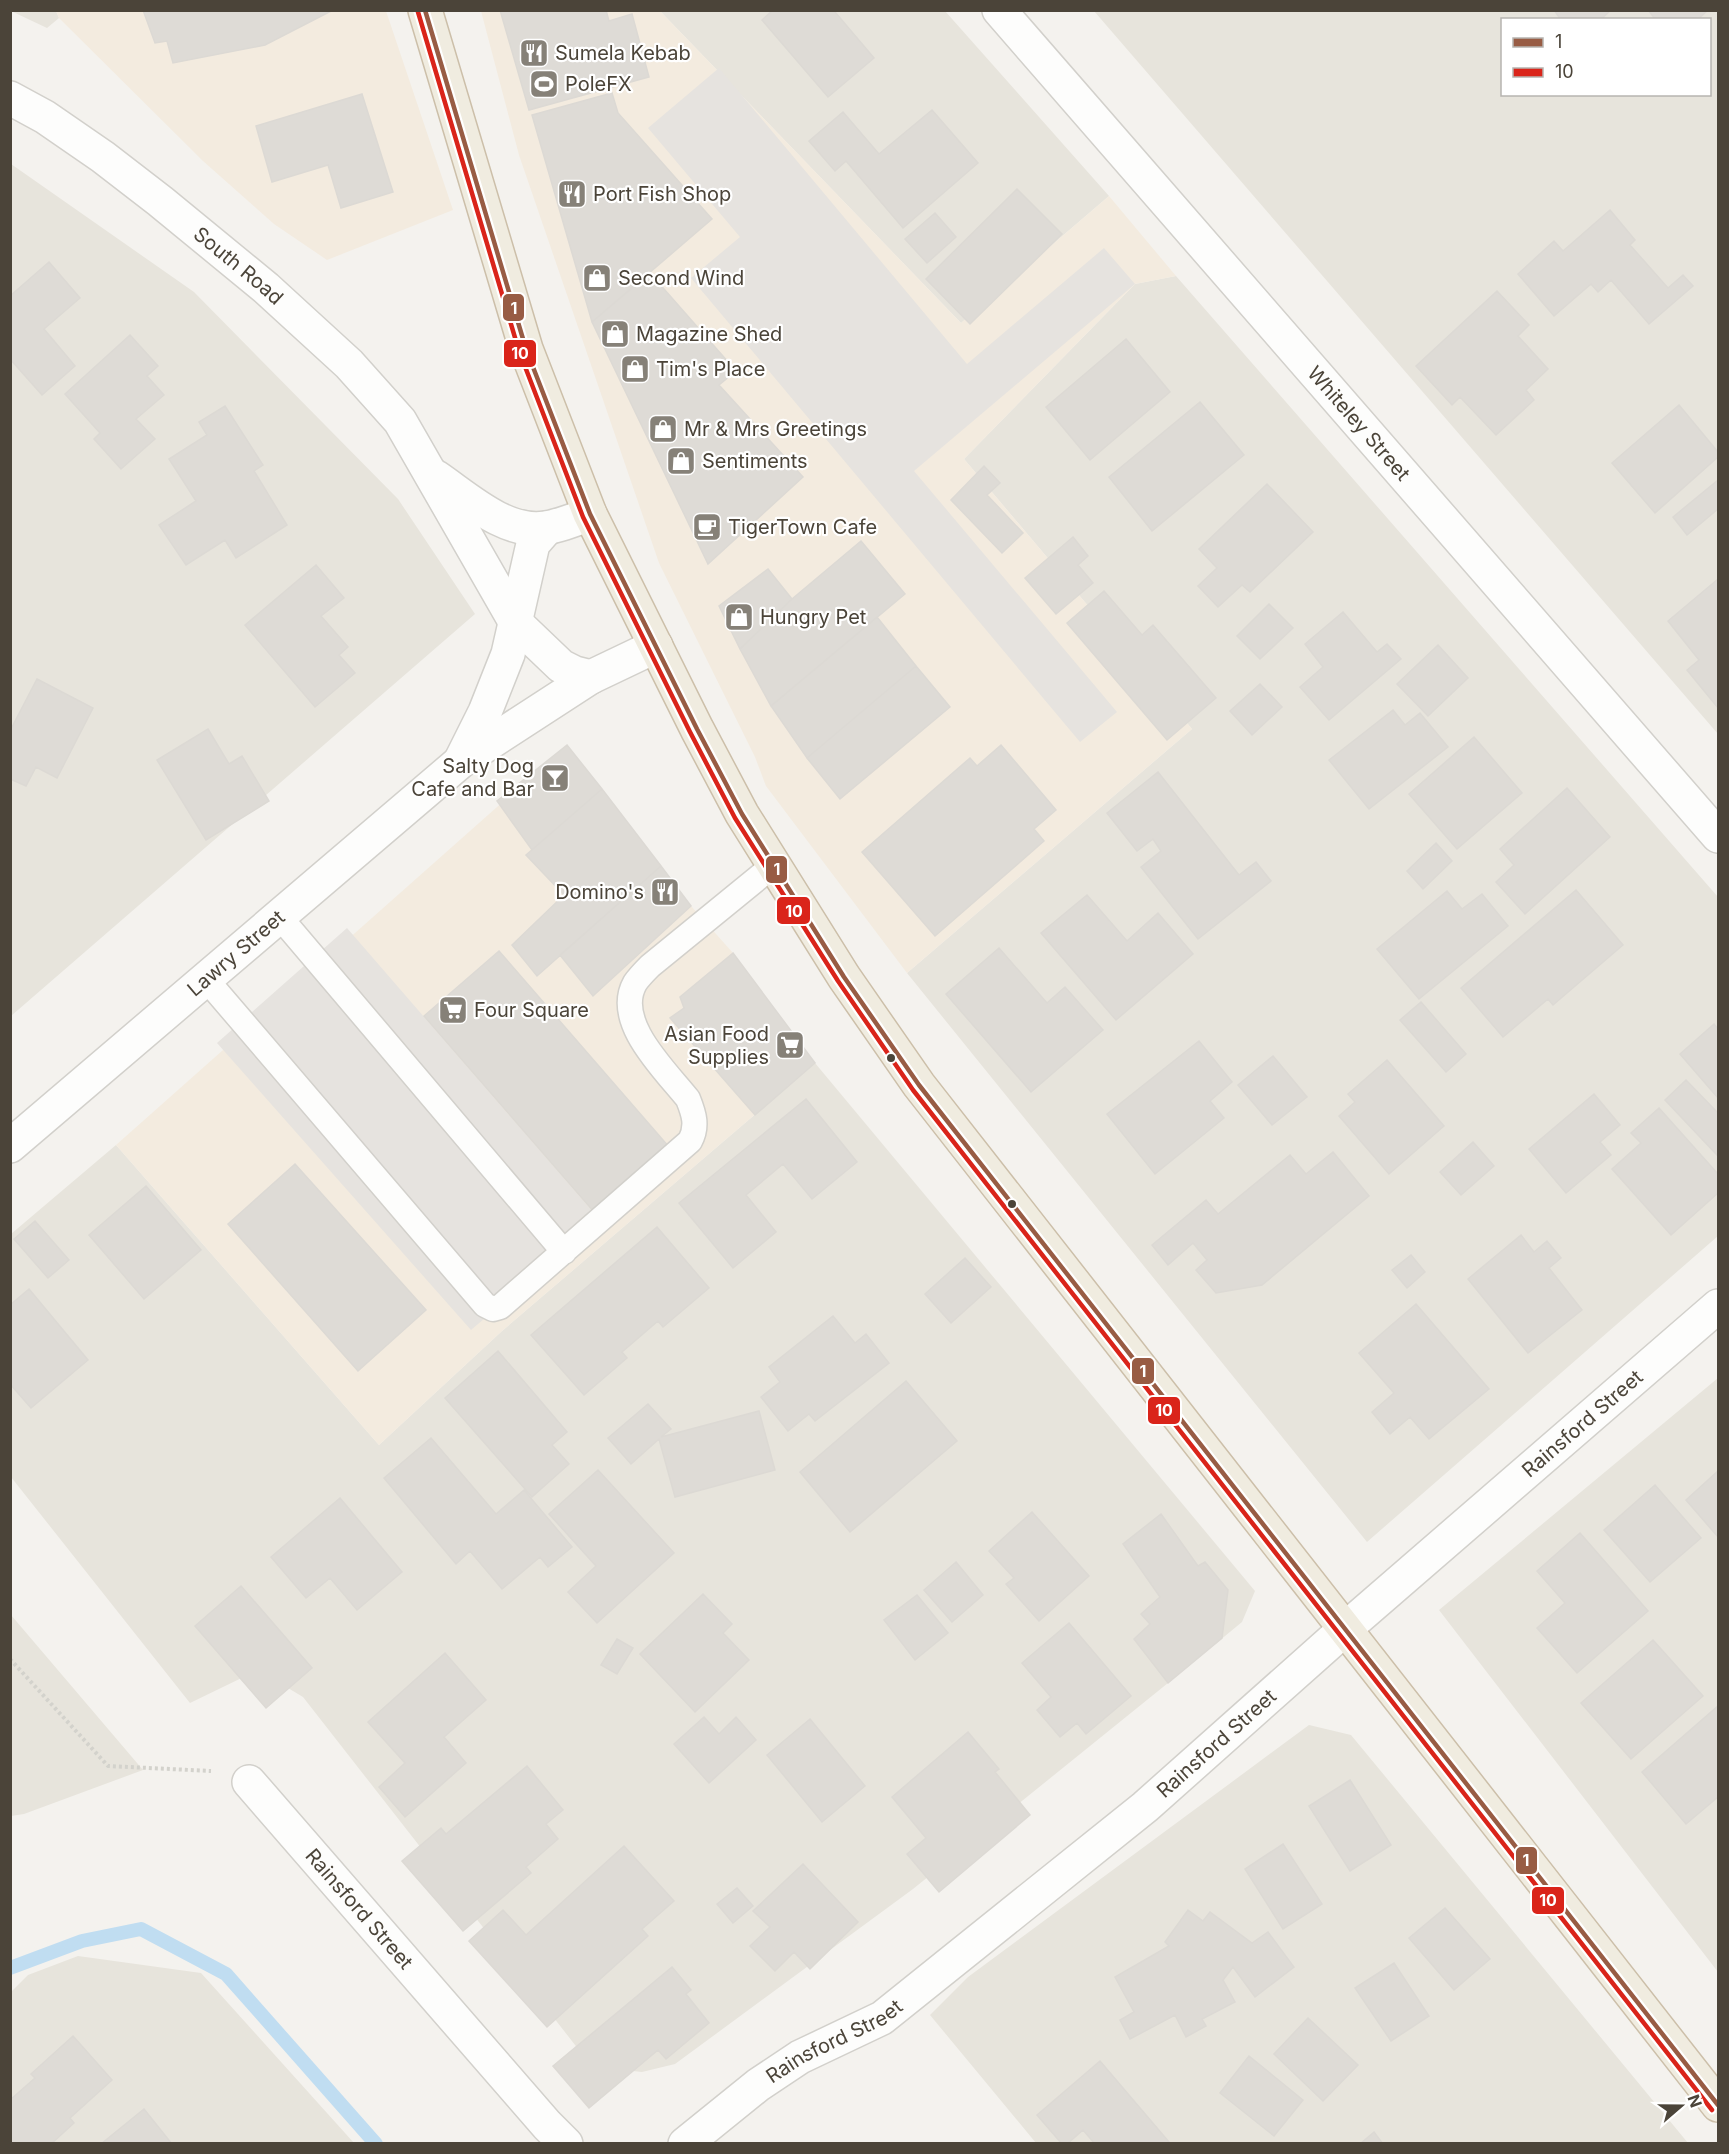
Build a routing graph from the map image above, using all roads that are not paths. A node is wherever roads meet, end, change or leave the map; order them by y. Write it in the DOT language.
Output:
graph roads {
  1 [pos="425,10"];
  2 [pos="999,10"];
  3 [pos="10,98"];
  4 [pos="430,473"];
  5 [pos="590,514"];
  6 [pos="547,528"];
  7 [pos="516,623"];
  8 [pos="656,646"];
  9 [pos="591,677"];
  10 [pos="460,762"];
  11 [pos="1719,836"];
  12 [pos="775,864"];
  13 [pos="279,916"];
  14 [pos="205,978"];
  15 [pos="10,1146"];
  16 [pos="564,1252"];
  17 [pos="1719,1306"];
  18 [pos="1346,1629"];
  19 [pos="249,1782"];
  20 [pos="1719,2105"];
  21 [pos="566,2144"];
  22 [pos="685,2144"];
  1 -- 5 [label="highway"];
  2 -- 11 [label="street, Whiteley Street"];
  3 -- 4 [label="street, South Road"];
  4 -- 6 [label="street, South Road"];
  4 -- 7 [label="street, South Road"];
  5 -- 6 [label="street"];
  5 -- 8 [label="highway"];
  6 -- 7 [label="street, Lawry Street"];
  7 -- 9 [label="street, South Road"];
  7 -- 10 [label="street, Lawry Street"];
  8 -- 9 [label="street, Lawry Street"];
  8 -- 12 [label="highway"];
  9 -- 10 [label="street, Lawry Street"];
  10 -- 13 [label="street, Lawry Street"];
  12 -- 16 [label="lane"];
  12 -- 18 [label="highway"];
  13 -- 14 [label="street, Lawry Street"];
  13 -- 16 [label="lane"];
  14 -- 15 [label="street, Lawry Street"];
  14 -- 16 [label="lane"];
  17 -- 18 [label="street, Rainsford Street"];
  18 -- 20 [label="highway"];
  18 -- 22 [label="street, Rainsford Street"];
  19 -- 21 [label="street, Rainsford Street"];
}
